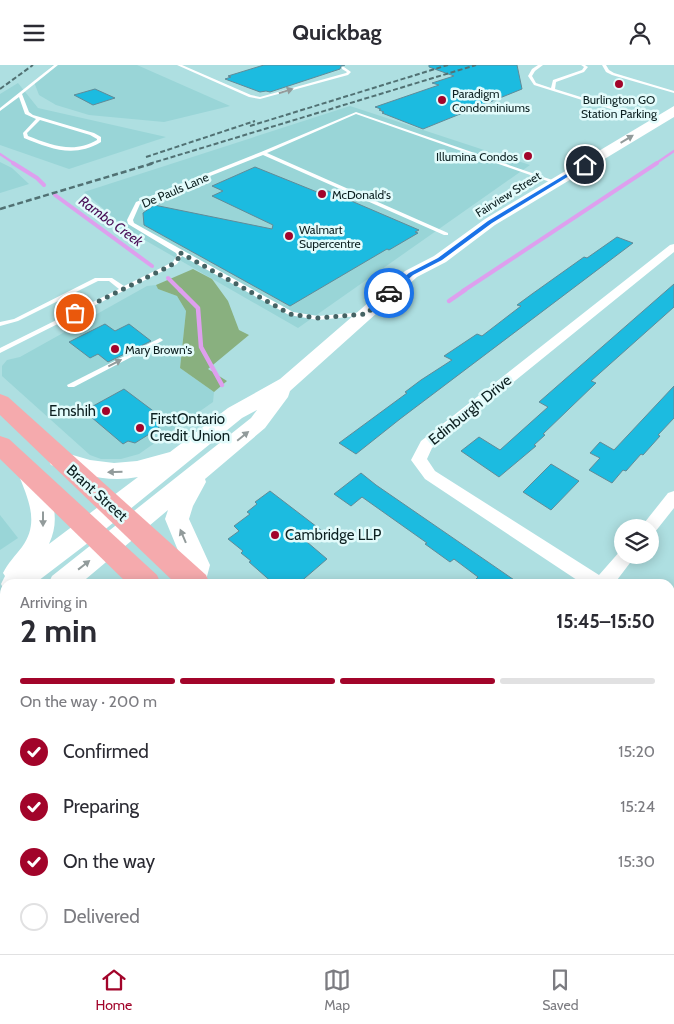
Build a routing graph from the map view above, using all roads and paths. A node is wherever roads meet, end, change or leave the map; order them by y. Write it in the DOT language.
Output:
graph roads {
  1 [pos="56,65"];
  2 [pos="179,65"];
  3 [pos="541,65"];
  4 [pos="583,65"];
  5 [pos="604,65"];
  6 [pos="343,68"];
  7 [pos="553,90"];
  8 [pos="674,92"];
  9 [pos="20,94"];
  10 [pos="674,108"];
  11 [pos="0,110"];
  12 [pos="646,117"];
  13 [pos="38,119"];
  14 [pos="660,120"];
  15 [pos="615,132"];
  16 [pos="263,153"];
  17 [pos="551,167"];
  18 [pos="529,179"];
  19 [pos="555,182"];
  20 [pos="491,204"];
  21 [pos="476,214"];
  22 [pos="461,224"];
  23 [pos="446,234"];
  24 [pos="674,247"];
  25 [pos="179,252"];
  26 [pos="411,274"];
  27 [pos="124,289"];
  28 [pos="366,314"];
  29 [pos="0,324"];
  30 [pos="160,340"];
  31 [pos="0,351"];
  32 [pos="287,384"];
  33 [pos="71,385"];
  34 [pos="0,402"];
  35 [pos="0,445"];
  36 [pos="180,457"];
  37 [pos="59,459"];
  38 [pos="205,467"];
  39 [pos="29,473"];
  40 [pos="674,497"];
  41 [pos="124,517"];
  42 [pos="656,519"];
  43 [pos="98,538"];
  44 [pos="620,564"];
  45 [pos="12,579"];
  46 [pos="23,579"];
  47 [pos="65,579"];
  48 [pos="142,579"];
  49 [pos="192,579"];
  50 [pos="195,579"];
  51 [pos="590,579"];
  52 [pos="608,579"];
  1 -- 9 [label="lane"];
  2 -- 6 [label="lane, one-way"];
  3 -- 7 [label="lane"];
  4 -- 7 [label="lane"];
  5 -- 8 [label="lane"];
  7 -- 12 [label="lane"];
  9 -- 11 [label="lane"];
  9 -- 13 [label="lane"];
  10 -- 12 [label="main road, Fairview Street"];
  10 -- 14 [label="main road, Fairview Street"];
  12 -- 14 [label="lane"];
  12 -- 15 [label="main road, Fairview Street"];
  13 -- 13 [label="lane"];
  19 -- 14 [label="main road, Fairview Street, one-way"];
  16 -- 18 [label="lane"];
  16 -- 23 [label="lane"];
  16 -- 25 [label="lane, De Pauls Lane"];
  17 -- 18 [label="main road, Fairview Street"];
  18 -- 19 [label="lane"];
  19 -- 26 [label="main road, Fairview Street"];
  20 -- 21 [label="main road, Fairview Street"];
  22 -- 23 [label="main road, Fairview Street"];
  23 -- 26 [label="main road, Fairview Street"];
  24 -- 51 [label="street, Edinburgh Drive"];
  25 -- 27 [label="lane"];
  25 -- 28 [label="lane"];
  26 -- 28 [label="main road, Fairview Street"];
  27 -- 29 [label="lane"];
  27 -- 31 [label="lane"];
  28 -- 32 [label="main road, Fairview Street"];
  33 -- 30 [label="lane, one-way"];
  32 -- 36 [label="main road, Fairview Street"];
  38 -- 32 [label="main road, Fairview Street, one-way"];
  34 -- 37 [label="main road, Brant Street"];
  35 -- 39 [label="main road, Brant Street"];
  36 -- 37 [label="main road, one-way"];
  36 -- 41 [label="main road, Fairview Street"];
  37 -- 41 [label="main road, Brant Street"];
  38 -- 41 [label="main road, Fairview Street"];
  50 -- 38 [label="main road, one-way"];
  39 -- 43 [label="main road, Brant Street"];
  39 -- 45 [label="main road, one-way"];
  40 -- 42 [label="street"];
  41 -- 43 [label="main road, Fairview Street"];
  41 -- 49 [label="main road, Brant Street"];
  43 -- 46 [label="main road, Fairview Street"];
  47 -- 43 [label="main road, Fairview Street, one-way"];
  43 -- 48 [label="main road, Brant Street"];
  44 -- 52 [label="street"];
}
